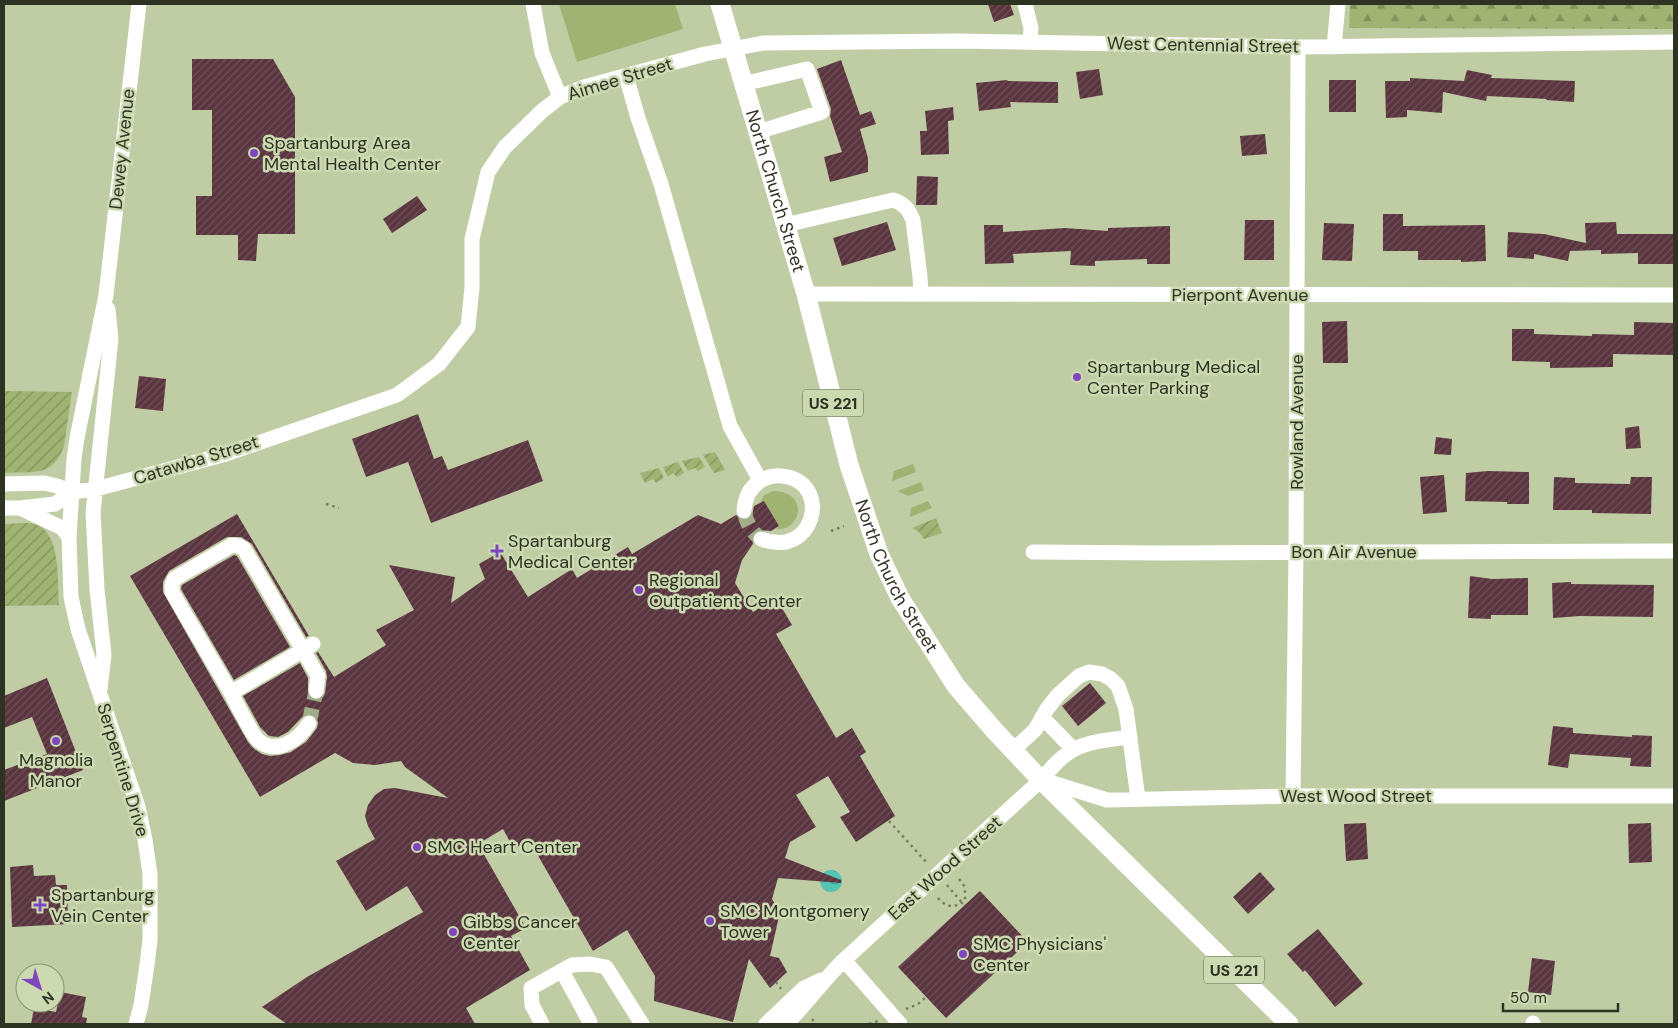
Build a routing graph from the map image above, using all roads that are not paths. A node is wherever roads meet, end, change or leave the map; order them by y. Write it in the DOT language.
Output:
graph roads {
  1 [pos="138,4"];
  2 [pos="533,4"];
  3 [pos="720,4"];
  4 [pos="1024,4"];
  5 [pos="1338,4"];
  6 [pos="798,42"];
  7 [pos="1030,42"];
  8 [pos="1674,42"];
  9 [pos="1334,46"];
  10 [pos="1298,47"];
  11 [pos="733,48"];
  12 [pos="807,69"];
  13 [pos="626,76"];
  14 [pos="743,84"];
  15 [pos="560,97"];
  16 [pos="758,132"];
  17 [pos="785,225"];
  18 [pos="806,294"];
  19 [pos="921,294"];
  20 [pos="106,295"];
  21 [pos="1297,295"];
  22 [pos="1674,295"];
  23 [pos="317,421"];
  24 [pos="760,480"];
  25 [pos="4,484"];
  26 [pos="96,489"];
  27 [pos="72,492"];
  28 [pos="4,508"];
  29 [pos="20,508"];
  30 [pos="744,511"];
  31 [pos="69,537"];
  32 [pos="761,539"];
  33 [pos="1674,550"];
  34 [pos="1034,552"];
  35 [pos="1296,552"];
  36 [pos="308,647"];
  37 [pos="316,692"];
  38 [pos="230,693"];
  39 [pos="100,695"];
  40 [pos="1042,717"];
  41 [pos="309,723"];
  42 [pos="1130,737"];
  43 [pos="1073,749"];
  44 [pos="1013,750"];
  45 [pos="1041,780"];
  46 [pos="1293,796"];
  47 [pos="1674,796"];
  48 [pos="1138,799"];
  49 [pos="844,960"];
  50 [pos="562,970"];
  51 [pos="826,977"];
  52 [pos="590,1022"];
  53 [pos="136,1024"];
  54 [pos="542,1024"];
  55 [pos="642,1024"];
  56 [pos="766,1024"];
  57 [pos="786,1024"];
  58 [pos="900,1024"];
  59 [pos="1288,1024"];
  1 -- 20 [label="street, Dewey Avenue"];
  2 -- 15 [label="street"];
  3 -- 11 [label="main road, North Church Street / US 221"];
  4 -- 7 [label="street"];
  5 -- 9 [label="street"];
  6 -- 7 [label="street, West Centennial Street"];
  6 -- 11 [label="street, West Centennial Street"];
  6 -- 12 [label="street"];
  7 -- 10 [label="street, West Centennial Street"];
  8 -- 9 [label="street, West Centennial Street"];
  9 -- 10 [label="street, West Centennial Street"];
  10 -- 21 [label="street, Rowland Avenue"];
  11 -- 13 [label="street, Aimee Street"];
  11 -- 14 [label="main road, North Church Street / US 221"];
  12 -- 14 [label="street"];
  12 -- 16 [label="street"];
  13 -- 15 [label="street, Aimee Street"];
  13 -- 24 [label="street"];
  14 -- 16 [label="main road, North Church Street / US 221"];
  15 -- 23 [label="street, Aimee Street"];
  16 -- 17 [label="main road, North Church Street / US 221"];
  17 -- 18 [label="main road, North Church Street / US 221"];
  17 -- 19 [label="street"];
  18 -- 19 [label="street, Pierpont Avenue"];
  18 -- 44 [label="main road, North Church Street / US 221"];
  19 -- 21 [label="street, Pierpont Avenue"];
  20 -- 26 [label="street, Dewey Avenue"];
  20 -- 27 [label="street, Dewey Avenue"];
  21 -- 22 [label="street, Pierpont Avenue"];
  21 -- 35 [label="street, Rowland Avenue"];
  23 -- 26 [label="street, Catawba Street"];
  24 -- 30 [label="street"];
  24 -- 32 [label="street"];
  25 -- 27 [label="street, Catawba Street"];
  26 -- 27 [label="street, Catawba Street"];
  26 -- 39 [label="street, Serpentine Drive"];
  27 -- 29 [label="street, Catawba Street"];
  27 -- 31 [label="street, Serpentine Drive"];
  28 -- 29 [label="street, Catawba Street"];
  29 -- 31 [label="street, Catawba Street"];
  31 -- 39 [label="street, Serpentine Drive"];
  33 -- 35 [label="street, Bon Air Avenue"];
  34 -- 35 [label="street, Bon Air Avenue"];
  35 -- 46 [label="street, Rowland Avenue"];
  36 -- 37 [label="street"];
  36 -- 38 [label="street"];
  36 -- 38 [label="street"];
  38 -- 41 [label="street"];
  39 -- 53 [label="street, Serpentine Drive"];
  40 -- 42 [label="street"];
  40 -- 43 [label="street"];
  40 -- 44 [label="street"];
  42 -- 43 [label="street"];
  42 -- 48 [label="street"];
  43 -- 45 [label="street, East Wood Street"];
  44 -- 45 [label="main road, North Church Street / US 221"];
  45 -- 48 [label="street, West Wood Street"];
  45 -- 49 [label="street, East Wood Street"];
  45 -- 59 [label="main road, North Church Street / US 221"];
  46 -- 47 [label="street, West Wood Street"];
  46 -- 48 [label="street, West Wood Street"];
  49 -- 51 [label="street, East Wood Street"];
  49 -- 58 [label="street"];
  50 -- 52 [label="street"];
  50 -- 54 [label="street"];
  50 -- 55 [label="street"];
  51 -- 56 [label="street, East Wood Street"];
  51 -- 57 [label="street, East Wood Street"];
}
